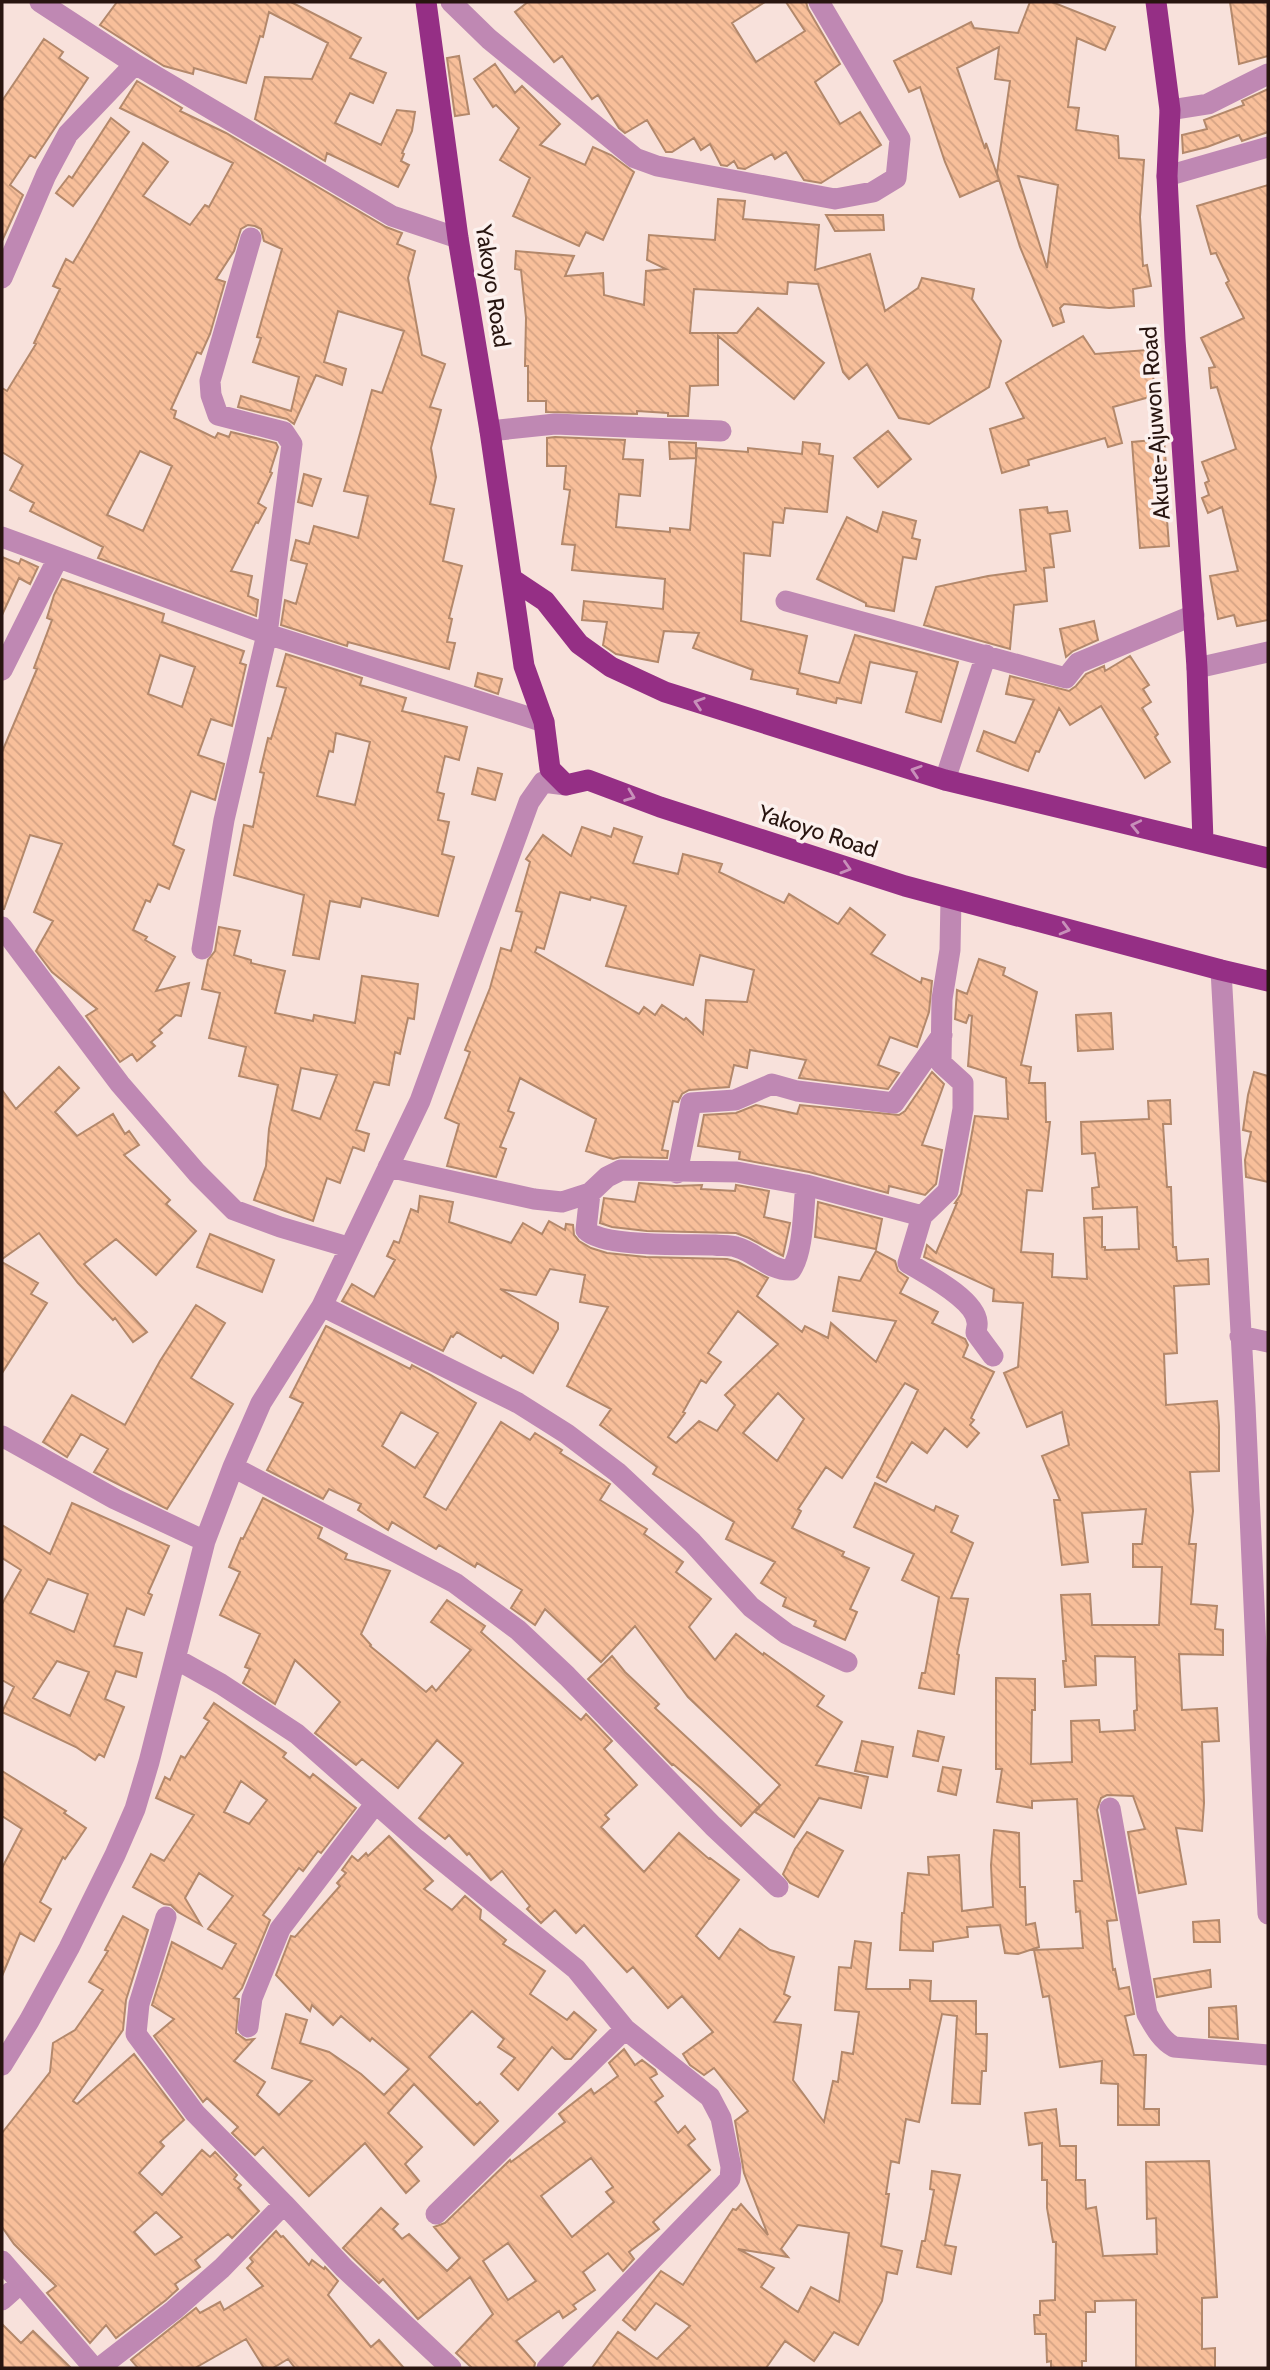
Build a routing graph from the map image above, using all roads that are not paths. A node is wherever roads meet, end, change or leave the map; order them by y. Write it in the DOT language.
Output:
graph roads {
  1 [pos="40,2"];
  2 [pos="426,2"];
  3 [pos="451,2"];
  4 [pos="819,2"];
  5 [pos="1156,2"];
  6 [pos="135,64"];
  7 [pos="1268,75"];
  8 [pos="1170,110"];
  9 [pos="1268,147"];
  10 [pos="1167,176"];
  11 [pos="251,238"];
  12 [pos="458,238"];
  13 [pos="2,278"];
  14 [pos="722,430"];
  15 [pos="490,432"];
  16 [pos="2,537"];
  17 [pos="58,558"];
  18 [pos="512,579"];
  19 [pos="786,601"];
  20 [pos="1194,615"];
  21 [pos="267,634"];
  22 [pos="1268,652"];
  23 [pos="986,655"];
  24 [pos="1197,668"];
  25 [pos="2,670"];
  26 [pos="544,722"];
  27 [pos="945,780"];
  28 [pos="566,785"];
  29 [pos="1203,841"];
  30 [pos="1268,858"];
  31 [pos="951,899"];
  32 [pos="2,927"];
  33 [pos="202,949"];
  34 [pos="1221,970"];
  35 [pos="1268,981"];
  36 [pos="942,1035"];
  37 [pos="388,1167"];
  38 [pos="677,1172"];
  39 [pos="806,1185"];
  40 [pos="590,1193"];
  41 [pos="922,1216"];
  42 [pos="348,1247"];
  43 [pos="322,1306"];
  44 [pos="1240,1336"];
  45 [pos="1268,1342"];
  46 [pos="993,1356"];
  47 [pos="2,1436"];
  48 [pos="233,1467"];
  49 [pos="205,1541"];
  50 [pos="176,1658"];
  51 [pos="847,1662"];
  52 [pos="375,1804"];
  53 [pos="1110,1808"];
  54 [pos="778,1888"];
  55 [pos="1268,1914"];
  56 [pos="166,1917"];
  57 [pos="248,2027"];
  58 [pos="625,2029"];
  59 [pos="1268,2055"];
  60 [pos="2,2065"];
  61 [pos="284,2204"];
  62 [pos="436,2214"];
  63 [pos="2,2260"];
  64 [pos="21,2283"];
  65 [pos="2,2300"];
  66 [pos="97,2368"];
  67 [pos="451,2368"];
  68 [pos="547,2368"];
  1 -- 6 [label="street"];
  2 -- 3 [label="street"];
  2 -- 12 [label="main road, Yakoyo Road"];
  3 -- 4 [label="street"];
  5 -- 8 [label="main road, Akute-Ajuwon Road"];
  6 -- 12 [label="street"];
  6 -- 13 [label="street"];
  7 -- 8 [label="street"];
  8 -- 10 [label="main road, Akute-Ajuwon Road"];
  9 -- 10 [label="street"];
  10 -- 20 [label="main road, Akute-Ajuwon Road"];
  11 -- 21 [label="street"];
  12 -- 15 [label="main road, Yakoyo Road"];
  14 -- 15 [label="street"];
  15 -- 18 [label="main road, Yakoyo Road"];
  16 -- 17 [label="street"];
  17 -- 21 [label="street"];
  17 -- 25 [label="street"];
  18 -- 26 [label="main road, Yakoyo Road"];
  27 -- 18 [label="main road, one-way"];
  19 -- 23 [label="street"];
  20 -- 23 [label="street"];
  20 -- 24 [label="main road, Akute-Ajuwon Road"];
  21 -- 26 [label="street"];
  21 -- 33 [label="street"];
  22 -- 24 [label="street"];
  23 -- 27 [label="street"];
  24 -- 29 [label="main road, Akute-Ajuwon Road"];
  26 -- 28 [label="main road, Yakoyo Road"];
  29 -- 27 [label="main road, one-way"];
  28 -- 31 [label="main road, Yakoyo Road, one-way"];
  28 -- 37 [label="street"];
  29 -- 30 [label="main road"];
  31 -- 34 [label="main road, Yakoyo Road, one-way"];
  31 -- 36 [label="street"];
  32 -- 42 [label="street"];
  34 -- 35 [label="main road, Yakoyo Road"];
  34 -- 44 [label="street"];
  36 -- 38 [label="street"];
  36 -- 41 [label="street"];
  37 -- 40 [label="street"];
  37 -- 42 [label="street"];
  38 -- 39 [label="street"];
  38 -- 40 [label="street"];
  39 -- 40 [label="street"];
  39 -- 41 [label="street"];
  41 -- 46 [label="street"];
  42 -- 43 [label="street"];
  43 -- 48 [label="street"];
  43 -- 51 [label="street"];
  44 -- 45 [label="street"];
  44 -- 55 [label="street"];
  47 -- 49 [label="street"];
  48 -- 49 [label="street"];
  48 -- 54 [label="street"];
  49 -- 50 [label="street"];
  50 -- 52 [label="street"];
  50 -- 60 [label="street"];
  52 -- 57 [label="street"];
  52 -- 58 [label="street"];
  53 -- 59 [label="street"];
  56 -- 61 [label="street"];
  58 -- 62 [label="street"];
  58 -- 68 [label="street"];
  61 -- 66 [label="street"];
  61 -- 67 [label="street"];
  63 -- 64 [label="street"];
  64 -- 65 [label="street"];
  64 -- 66 [label="street"];
}
